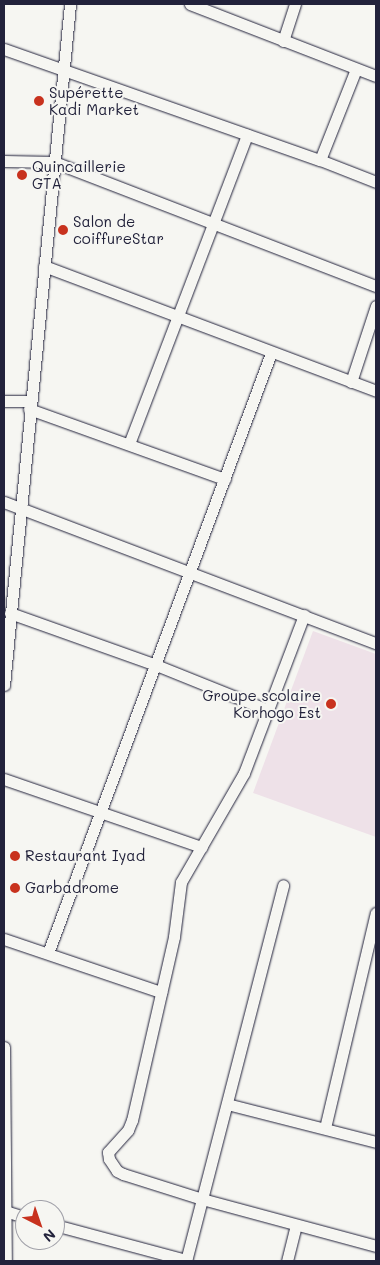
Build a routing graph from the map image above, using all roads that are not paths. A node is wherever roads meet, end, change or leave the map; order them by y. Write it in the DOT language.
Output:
graph roads {
  1 [pos="70,4"];
  2 [pos="190,4"];
  3 [pos="295,4"];
  4 [pos="283,41"];
  5 [pos="4,49"];
  6 [pos="64,69"];
  7 [pos="356,69"];
  8 [pos="376,76"];
  9 [pos="247,135"];
  10 [pos="320,160"];
  11 [pos="4,161"];
  12 [pos="54,162"];
  13 [pos="376,182"];
  14 [pos="214,223"];
  15 [pos="44,266"];
  16 [pos="376,286"];
  17 [pos="376,306"];
  18 [pos="177,316"];
  19 [pos="271,353"];
  20 [pos="351,382"];
  21 [pos="376,391"];
  22 [pos="4,401"];
  23 [pos="30,405"];
  24 [pos="129,444"];
  25 [pos="225,479"];
  26 [pos="4,502"];
  27 [pos="20,507"];
  28 [pos="191,573"];
  29 [pos="10,613"];
  30 [pos="304,615"];
  31 [pos="376,643"];
  32 [pos="156,665"];
  33 [pos="4,686"];
  34 [pos="268,710"];
  35 [pos="4,779"];
  36 [pos="101,812"];
  37 [pos="202,847"];
  38 [pos="283,884"];
  39 [pos="376,913"];
  40 [pos="4,939"];
  41 [pos="48,953"];
  42 [pos="161,992"];
  43 [pos="4,1047"];
  44 [pos="227,1104"];
  45 [pos="325,1128"];
  46 [pos="376,1142"];
  47 [pos="202,1199"];
  48 [pos="6,1211"];
  49 [pos="15,1214"];
  50 [pos="296,1225"];
  51 [pos="65,1228"];
  52 [pos="376,1246"];
  53 [pos="6,1261"];
  54 [pos="186,1261"];
  55 [pos="287,1261"];
  1 -- 6 [label="street"];
  2 -- 4 [label="street"];
  3 -- 4 [label="street"];
  4 -- 7 [label="street"];
  5 -- 6 [label="street"];
  6 -- 9 [label="street"];
  6 -- 12 [label="street"];
  7 -- 8 [label="street"];
  7 -- 10 [label="street"];
  9 -- 10 [label="street"];
  9 -- 14 [label="street"];
  10 -- 13 [label="street"];
  11 -- 12 [label="street"];
  12 -- 14 [label="street"];
  12 -- 15 [label="street"];
  14 -- 16 [label="street"];
  14 -- 18 [label="street"];
  15 -- 18 [label="street"];
  15 -- 23 [label="street"];
  17 -- 20 [label="street"];
  18 -- 19 [label="street"];
  18 -- 24 [label="street"];
  19 -- 20 [label="street"];
  19 -- 25 [label="street"];
  20 -- 21 [label="street"];
  22 -- 23 [label="street"];
  23 -- 24 [label="street"];
  23 -- 27 [label="street"];
  24 -- 25 [label="street"];
  25 -- 28 [label="street"];
  26 -- 27 [label="street"];
  27 -- 28 [label="street"];
  27 -- 29 [label="street"];
  28 -- 30 [label="street"];
  28 -- 32 [label="street"];
  29 -- 32 [label="street"];
  29 -- 33 [label="street"];
  30 -- 31 [label="street"];
  30 -- 34 [label="street"];
  32 -- 34 [label="street"];
  32 -- 36 [label="street"];
  34 -- 37 [label="street"];
  35 -- 36 [label="street"];
  36 -- 37 [label="street"];
  36 -- 41 [label="street"];
  37 -- 42 [label="street"];
  38 -- 44 [label="street"];
  39 -- 45 [label="street"];
  40 -- 41 [label="street"];
  41 -- 42 [label="street"];
  42 -- 47 [label="street"];
  43 -- 48 [label="street"];
  44 -- 45 [label="street"];
  44 -- 47 [label="street"];
  45 -- 46 [label="street"];
  47 -- 50 [label="street"];
  47 -- 54 [label="street"];
  48 -- 49 [label="street"];
  48 -- 53 [label="street"];
  50 -- 52 [label="street"];
  50 -- 55 [label="street"];
  51 -- 54 [label="street"];
}
